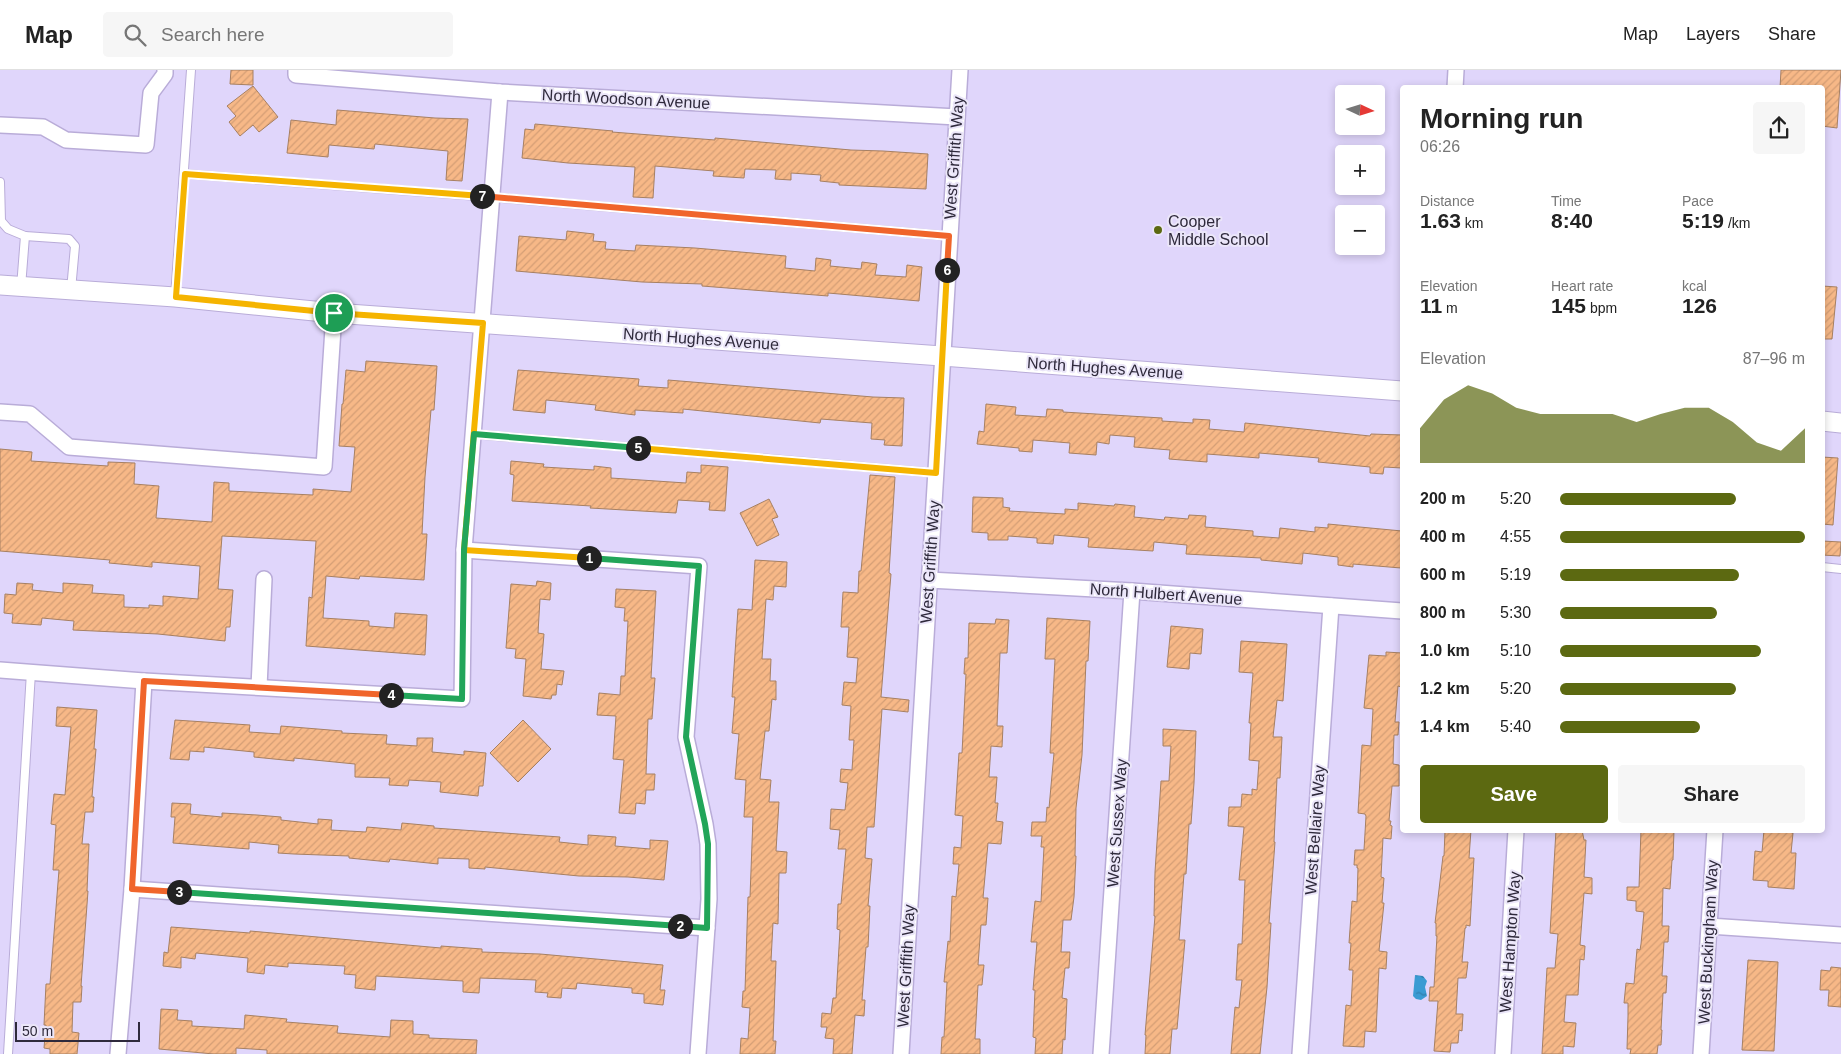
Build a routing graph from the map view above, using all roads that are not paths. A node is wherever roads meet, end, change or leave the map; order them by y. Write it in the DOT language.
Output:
graph roads {
  1 [pos="165,70"];
  2 [pos="191,70"];
  3 [pos="960,70"];
  4 [pos="1456,70"];
  5 [pos="296,72"];
  6 [pos="1455,85"];
  7 [pos="500,92"];
  8 [pos="957,117"];
  9 [pos="0,125"];
  10 [pos="185,174"];
  11 [pos="0,182"];
  12 [pos="492,197"];
  13 [pos="25,236"];
  14 [pos="949,236"];
  15 [pos="0,285"];
  16 [pos="21,287"];
  17 [pos="71,290"];
  18 [pos="176,297"];
  19 [pos="334,313"];
  20 [pos="483,323"];
  21 [pos="942,356"];
  22 [pos="1400,391"];
  23 [pos="0,412"];
  24 [pos="1825,421"];
  25 [pos="1841,423"];
  26 [pos="474,434"];
  27 [pos="936,473"];
  28 [pos="464,550"];
  29 [pos="1825,567"];
  30 [pos="1841,569"];
  31 [pos="264,579"];
  32 [pos="929,580"];
  33 [pos="1132,591"];
  34 [pos="1331,606"];
  35 [pos="1400,611"];
  36 [pos="0,670"];
  37 [pos="30,672"];
  38 [pos="144,681"];
  39 [pos="259,687"];
  40 [pos="1516,833"];
  41 [pos="1714,833"];
  42 [pos="132,889"];
  43 [pos="1709,926"];
  44 [pos="707,928"];
  45 [pos="1841,935"];
  46 [pos="8,1054"];
  47 [pos="118,1054"];
  48 [pos="698,1054"];
  49 [pos="900,1054"];
  50 [pos="1101,1054"];
  51 [pos="1300,1054"];
  52 [pos="1503,1054"];
  53 [pos="1701,1054"];
  1 -- 9 [label="street"];
  2 -- 10 [label="lane"];
  3 -- 8 [label="street, West Griffith Way"];
  4 -- 6 [label="street"];
  5 -- 7 [label="street, North Woodson Avenue"];
  7 -- 8 [label="street, North Woodson Avenue"];
  7 -- 12 [label="street"];
  8 -- 14 [label="street, West Griffith Way"];
  10 -- 12 [label="lane"];
  10 -- 18 [label="lane"];
  11 -- 13 [label="lane"];
  12 -- 14 [label="lane"];
  12 -- 20 [label="street"];
  13 -- 16 [label="lane"];
  13 -- 17 [label="lane"];
  14 -- 21 [label="street, West Griffith Way"];
  15 -- 16 [label="street, North Hughes Avenue"];
  16 -- 17 [label="street, North Hughes Avenue"];
  17 -- 18 [label="street, North Hughes Avenue"];
  18 -- 19 [label="street, North Hughes Avenue"];
  19 -- 20 [label="street, North Hughes Avenue"];
  19 -- 23 [label="street"];
  20 -- 21 [label="street, North Hughes Avenue"];
  20 -- 26 [label="street"];
  21 -- 22 [label="street, North Hughes Avenue"];
  21 -- 27 [label="street, West Griffith Way"];
  24 -- 25 [label="street"];
  26 -- 27 [label="lane"];
  26 -- 28 [label="street"];
  27 -- 32 [label="street, West Griffith Way"];
  28 -- 39 [label="street"];
  28 -- 44 [label="street"];
  29 -- 30 [label="lane"];
  31 -- 39 [label="street"];
  32 -- 33 [label="street, North Hulbert Avenue"];
  32 -- 49 [label="street, West Griffith Way"];
  33 -- 34 [label="street, North Hulbert Avenue"];
  33 -- 50 [label="street, West Sussex Way"];
  34 -- 35 [label="street, North Hulbert Avenue"];
  34 -- 51 [label="street, West Bellaire Way"];
  36 -- 37 [label="street"];
  37 -- 38 [label="street"];
  37 -- 46 [label="lane"];
  38 -- 39 [label="street"];
  38 -- 42 [label="street"];
  40 -- 52 [label="street, West Hampton Way"];
  41 -- 43 [label="street, West Buckingham Way"];
  42 -- 44 [label="street"];
  42 -- 47 [label="street"];
  43 -- 45 [label="street"];
  43 -- 53 [label="street, West Buckingham Way"];
  44 -- 48 [label="street"];
}
